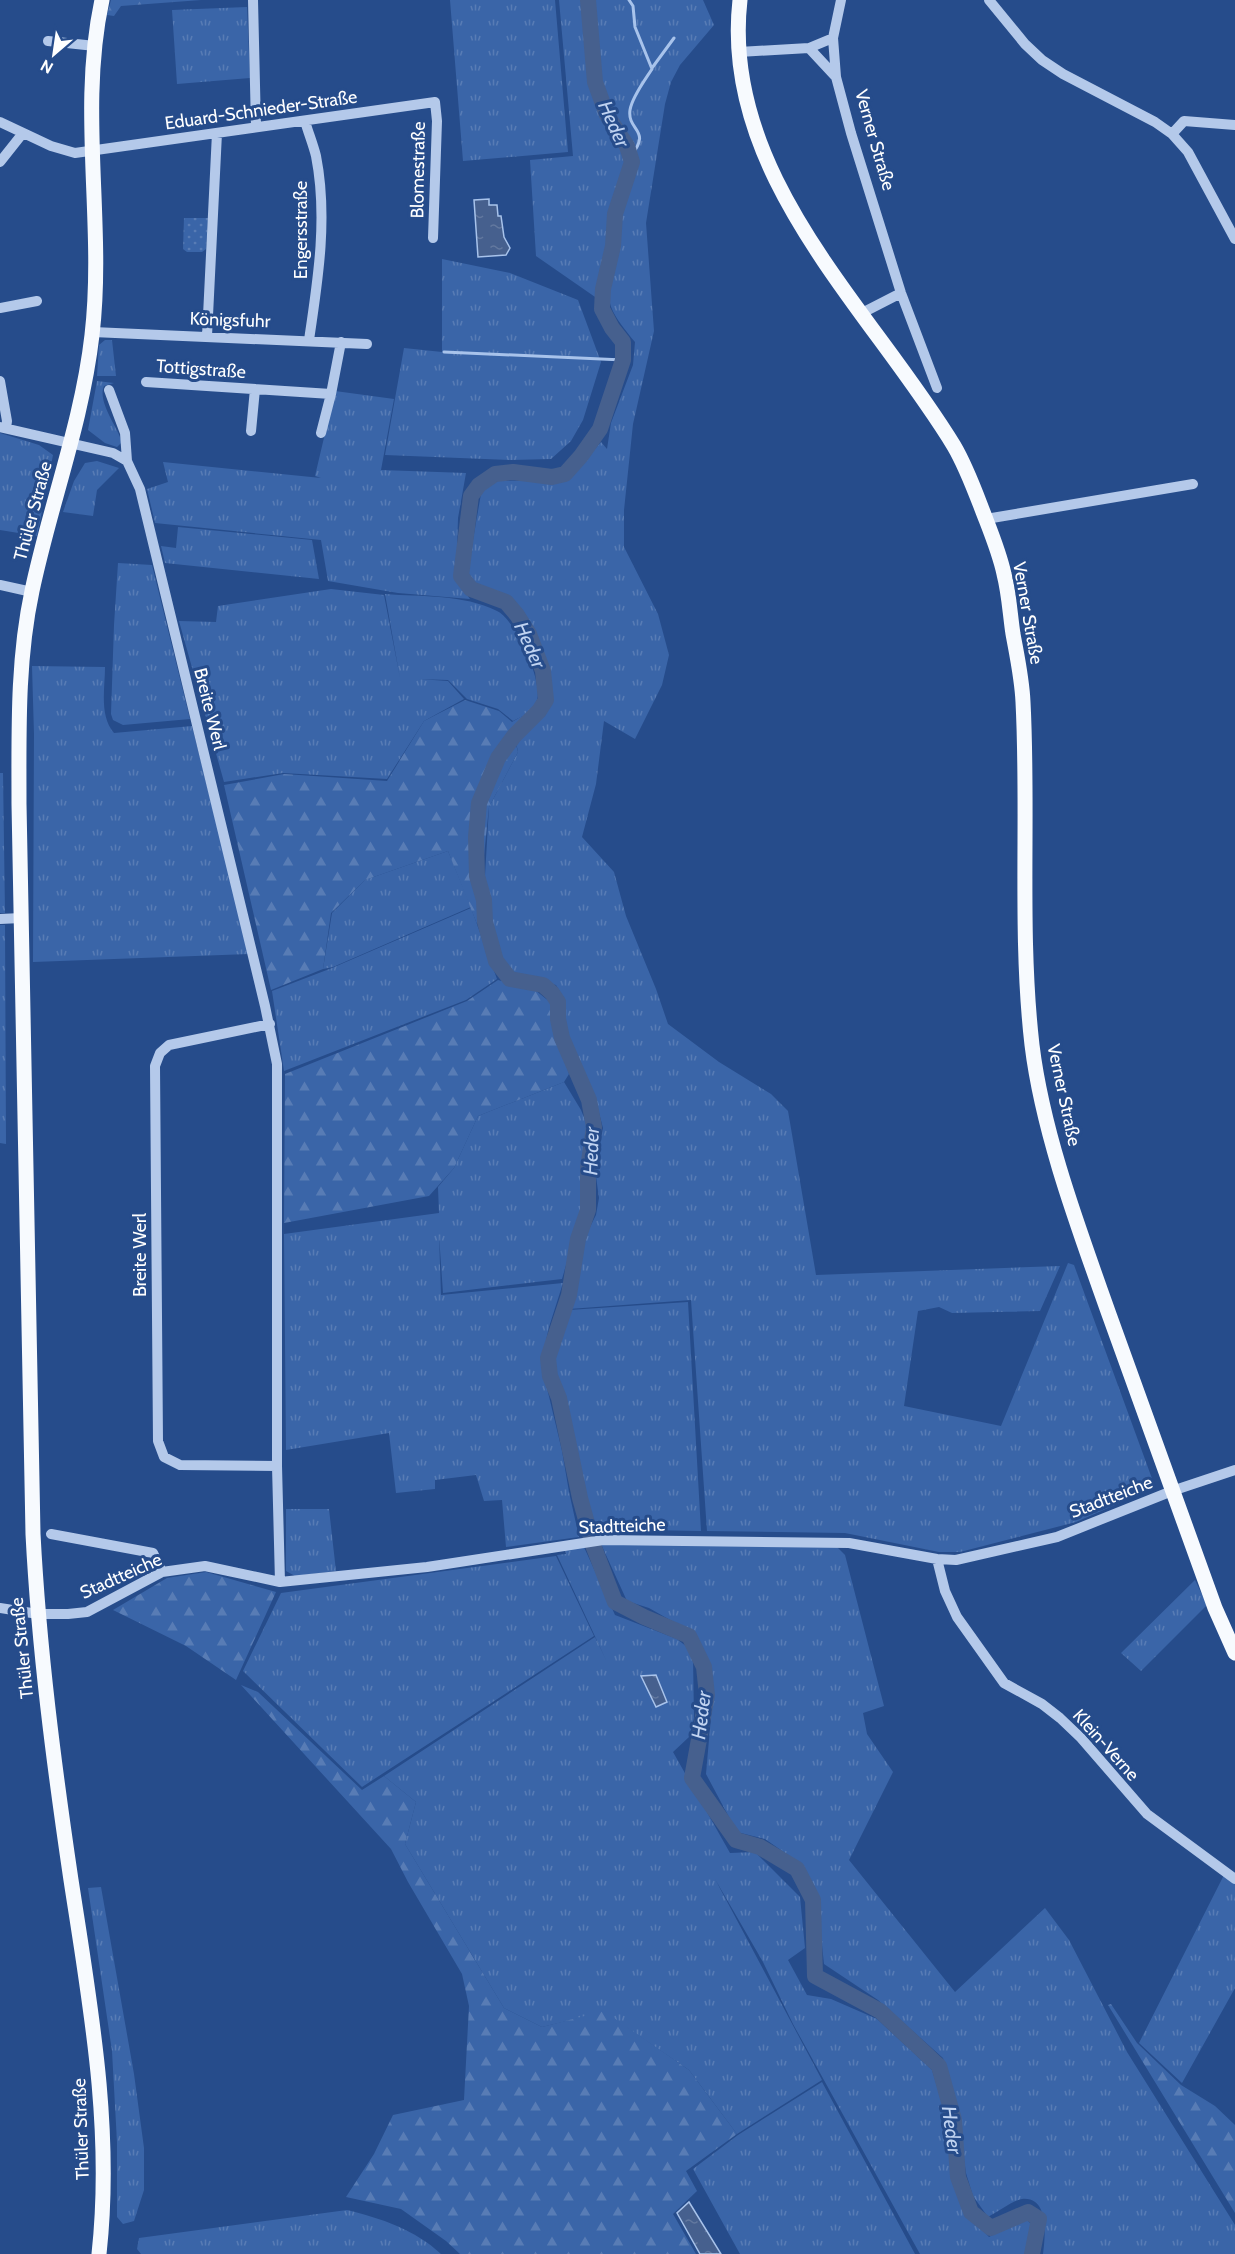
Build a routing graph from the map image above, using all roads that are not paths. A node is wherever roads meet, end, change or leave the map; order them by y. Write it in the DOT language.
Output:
graph roads {
  1 [pos="102,0"];
  2 [pos="253,0"];
  3 [pos="740,0"];
  4 [pos="841,0"];
  5 [pos="989,0"];
  6 [pos="833,38"];
  7 [pos="48,41"];
  8 [pos="95,46"];
  9 [pos="809,48"];
  10 [pos="739,52"];
  11 [pos="836,77"];
  12 [pos="435,102"];
  13 [pos="305,121"];
  14 [pos="0,122"];
  15 [pos="1235,125"];
  16 [pos="256,127"];
  17 [pos="23,133"];
  18 [pos="218,133"];
  19 [pos="1172,134"];
  20 [pos="91,152"];
  21 [pos="0,162"];
  22 [pos="433,238"];
  23 [pos="1235,239"];
  24 [pos="901,293"];
  25 [pos="37,301"];
  26 [pos="0,308"];
  27 [pos="862,313"];
  28 [pos="93,332"];
  29 [pos="207,336"];
  30 [pos="309,340"];
  31 [pos="341,342"];
  32 [pos="367,344"];
  33 [pos="0,381"];
  34 [pos="146,382"];
  35 [pos="255,388"];
  36 [pos="937,388"];
  37 [pos="109,390"];
  38 [pos="331,394"];
  39 [pos="3,428"];
  40 [pos="251,431"];
  41 [pos="321,433"];
  42 [pos="72,443"];
  43 [pos="127,460"];
  44 [pos="1193,484"];
  45 [pos="986,519"];
  46 [pos="0,585"];
  47 [pos="32,592"];
  48 [pos="21,918"];
  49 [pos="0,920"];
  50 [pos="270,1024"];
  51 [pos="277,1466"];
  52 [pos="1235,1470"];
  53 [pos="1172,1491"];
  54 [pos="51,1534"];
  55 [pos="937,1559"];
  56 [pos="162,1572"];
  57 [pos="280,1582"];
  58 [pos="0,1608"];
  59 [pos="38,1614"];
  60 [pos="1235,1653"];
  61 [pos="1235,1878"];
  62 [pos="99,2254"];
  1 -- 8 [label="main road, Thüler Straße"];
  2 -- 16 [label="street"];
  3 -- 10 [label="main road, Verner Straße"];
  4 -- 6 [label="street"];
  5 -- 19 [label="street"];
  6 -- 9 [label="street"];
  6 -- 11 [label="street"];
  7 -- 8 [label="street"];
  8 -- 20 [label="main road, Thüler Straße"];
  9 -- 10 [label="street"];
  9 -- 11 [label="street, Verner Straße"];
  10 -- 27 [label="main road, Verner Straße"];
  11 -- 24 [label="street, Verner Straße"];
  12 -- 13 [label="street, Eduard-Schnieder-Straße"];
  12 -- 22 [label="street, Blomestraße"];
  13 -- 16 [label="street, Eduard-Schnieder-Straße"];
  13 -- 30 [label="street, Engersstraße"];
  14 -- 17 [label="street, Eduard-Schnieder-Straße"];
  15 -- 19 [label="street"];
  16 -- 18 [label="street, Eduard-Schnieder-Straße"];
  17 -- 20 [label="street, Eduard-Schnieder-Straße"];
  17 -- 21 [label="street"];
  18 -- 20 [label="street, Eduard-Schnieder-Straße"];
  18 -- 29 [label="street"];
  19 -- 23 [label="street"];
  20 -- 28 [label="main road, Thüler Straße"];
  24 -- 27 [label="street"];
  24 -- 36 [label="street, Verner Straße"];
  25 -- 26 [label="street"];
  27 -- 45 [label="main road, Verner Straße"];
  28 -- 29 [label="street, Königsfuhr"];
  28 -- 42 [label="main road, Thüler Straße"];
  29 -- 30 [label="street, Königsfuhr"];
  30 -- 31 [label="street, Königsfuhr"];
  31 -- 32 [label="street, Königsfuhr"];
  31 -- 38 [label="street"];
  33 -- 39 [label="street"];
  34 -- 35 [label="street, Tottigstraße"];
  35 -- 38 [label="street, Tottigstraße"];
  35 -- 40 [label="street, Tottigstraße"];
  37 -- 43 [label="street, Breite Werl"];
  38 -- 41 [label="street"];
  39 -- 42 [label="street"];
  42 -- 43 [label="street"];
  42 -- 47 [label="main road, Thüler Straße"];
  43 -- 50 [label="street, Breite Werl"];
  44 -- 45 [label="street"];
  45 -- 53 [label="main road, Verner Straße"];
  46 -- 47 [label="street"];
  47 -- 48 [label="main road, Thüler Straße"];
  48 -- 49 [label="street"];
  48 -- 59 [label="main road, Thüler Straße"];
  50 -- 51 [label="street, Breite Werl"];
  50 -- 51 [label="street, Breite Werl"];
  51 -- 57 [label="street, Breite Werl"];
  52 -- 53 [label="street, Stadtteiche"];
  53 -- 55 [label="street, Stadtteiche"];
  53 -- 60 [label="main road, Verner Straße"];
  54 -- 56 [label="street"];
  55 -- 57 [label="street, Stadtteiche"];
  55 -- 61 [label="street, Klein-Verne"];
  56 -- 57 [label="street, Stadtteiche"];
  56 -- 59 [label="street, Stadtteiche"];
  58 -- 59 [label="street, Stadtteiche"];
  59 -- 62 [label="main road, Thüler Straße"];
}
